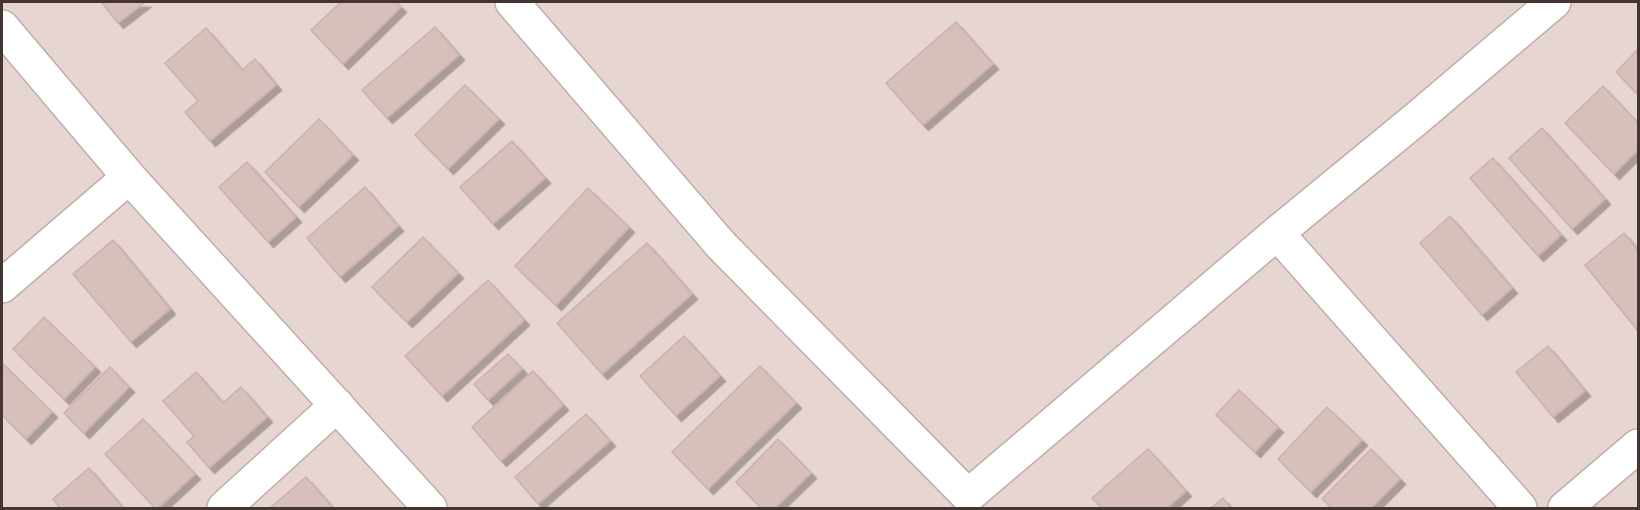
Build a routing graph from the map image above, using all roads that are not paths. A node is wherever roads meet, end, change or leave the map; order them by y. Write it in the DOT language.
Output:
graph roads {
  1 [pos="512,2"];
  2 [pos="1554,2"];
  3 [pos="2,27"];
  4 [pos="129,177"];
  5 [pos="1277,232"];
  6 [pos="2,286"];
  7 [pos="337,405"];
  8 [pos="1638,446"];
  9 [pos="973,502"];
  10 [pos="224,508"];
  11 [pos="430,508"];
  12 [pos="1520,508"];
  13 [pos="1565,508"];
  1 -- 9 [label="street"];
  2 -- 5 [label="street"];
  3 -- 4 [label="street"];
  4 -- 6 [label="street"];
  4 -- 7 [label="street"];
  5 -- 9 [label="street"];
  5 -- 12 [label="street"];
  7 -- 10 [label="street"];
  7 -- 11 [label="street"];
  8 -- 13 [label="street"];
}
